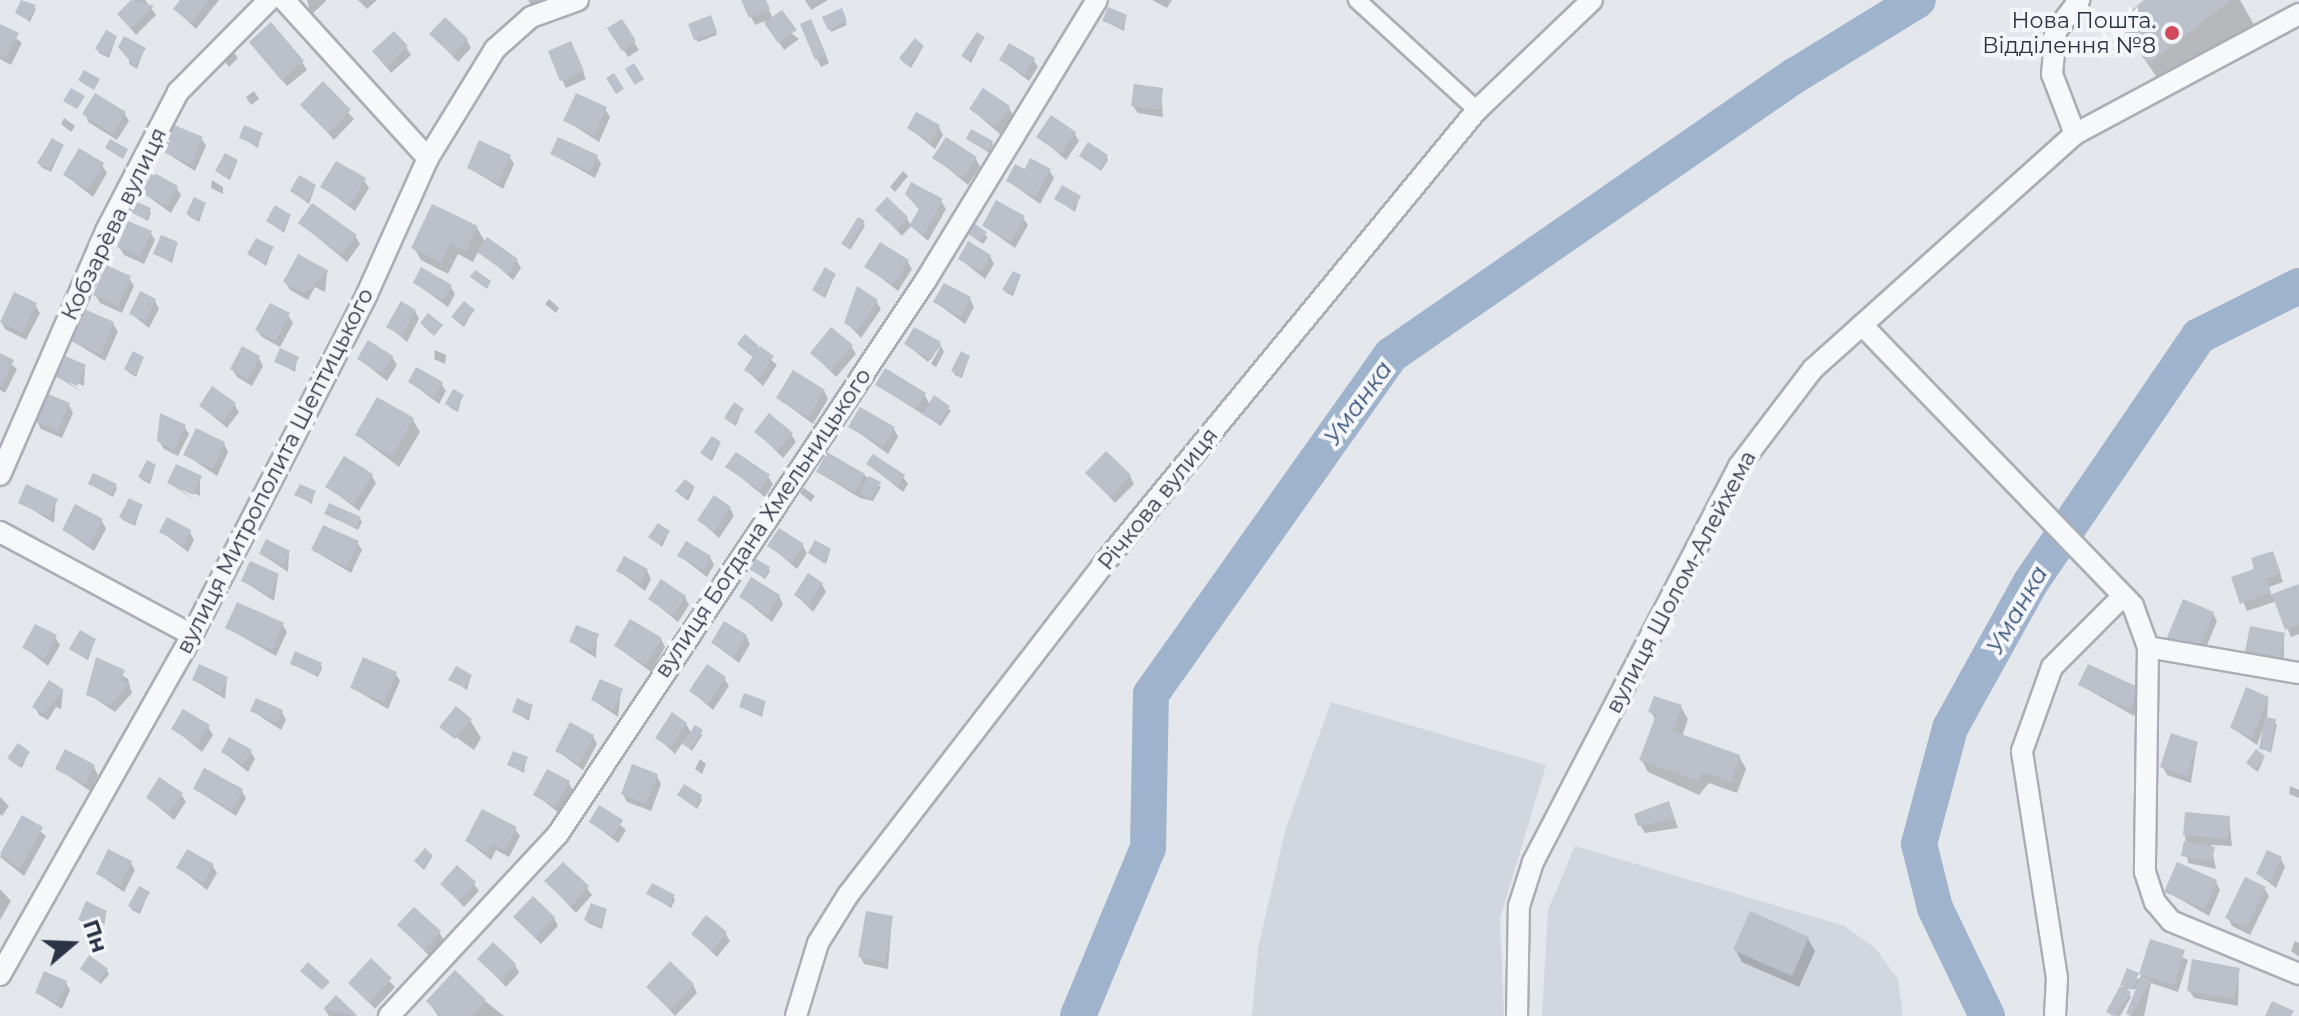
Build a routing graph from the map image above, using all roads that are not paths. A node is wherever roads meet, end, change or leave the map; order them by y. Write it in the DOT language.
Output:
graph roads {
  1 [pos="269,0"];
  2 [pos="284,0"];
  3 [pos="578,0"];
  4 [pos="1097,0"];
  5 [pos="1357,0"];
  6 [pos="1592,0"];
  7 [pos="2079,0"];
  8 [pos="2299,14"];
  9 [pos="1477,110"];
  10 [pos="2075,134"];
  11 [pos="428,158"];
  12 [pos="1862,325"];
  13 [pos="0,475"];
  14 [pos="0,532"];
  15 [pos="2123,596"];
  16 [pos="192,635"];
  17 [pos="2148,647"];
  18 [pos="2299,673"];
  19 [pos="2299,974"];
  20 [pos="0,975"];
  21 [pos="389,1016"];
  22 [pos="796,1016"];
  23 [pos="1517,1016"];
  24 [pos="2055,1016"];
  1 -- 13 [label="street, Кобзарèва вулиця"];
  2 -- 11 [label="street"];
  3 -- 11 [label="street, вулиця Митрополита Шептицького"];
  4 -- 21 [label="street, вулиця Богдана Хмельницького"];
  5 -- 9 [label="street"];
  6 -- 9 [label="street, Річкова вулиця"];
  7 -- 10 [label="street"];
  8 -- 10 [label="street, вулиця Шолом-Алейхема"];
  9 -- 22 [label="street, Річкова вулиця"];
  10 -- 12 [label="street, вулиця Шолом-Алейхема"];
  11 -- 16 [label="street, вулиця Митрополита Шептицького"];
  12 -- 15 [label="street"];
  12 -- 23 [label="street, вулиця Шолом-Алейхема"];
  14 -- 16 [label="street"];
  15 -- 17 [label="street"];
  15 -- 24 [label="street"];
  16 -- 20 [label="street, вулиця Митрополита Шептицького"];
  17 -- 18 [label="street"];
  17 -- 19 [label="street"];
}
